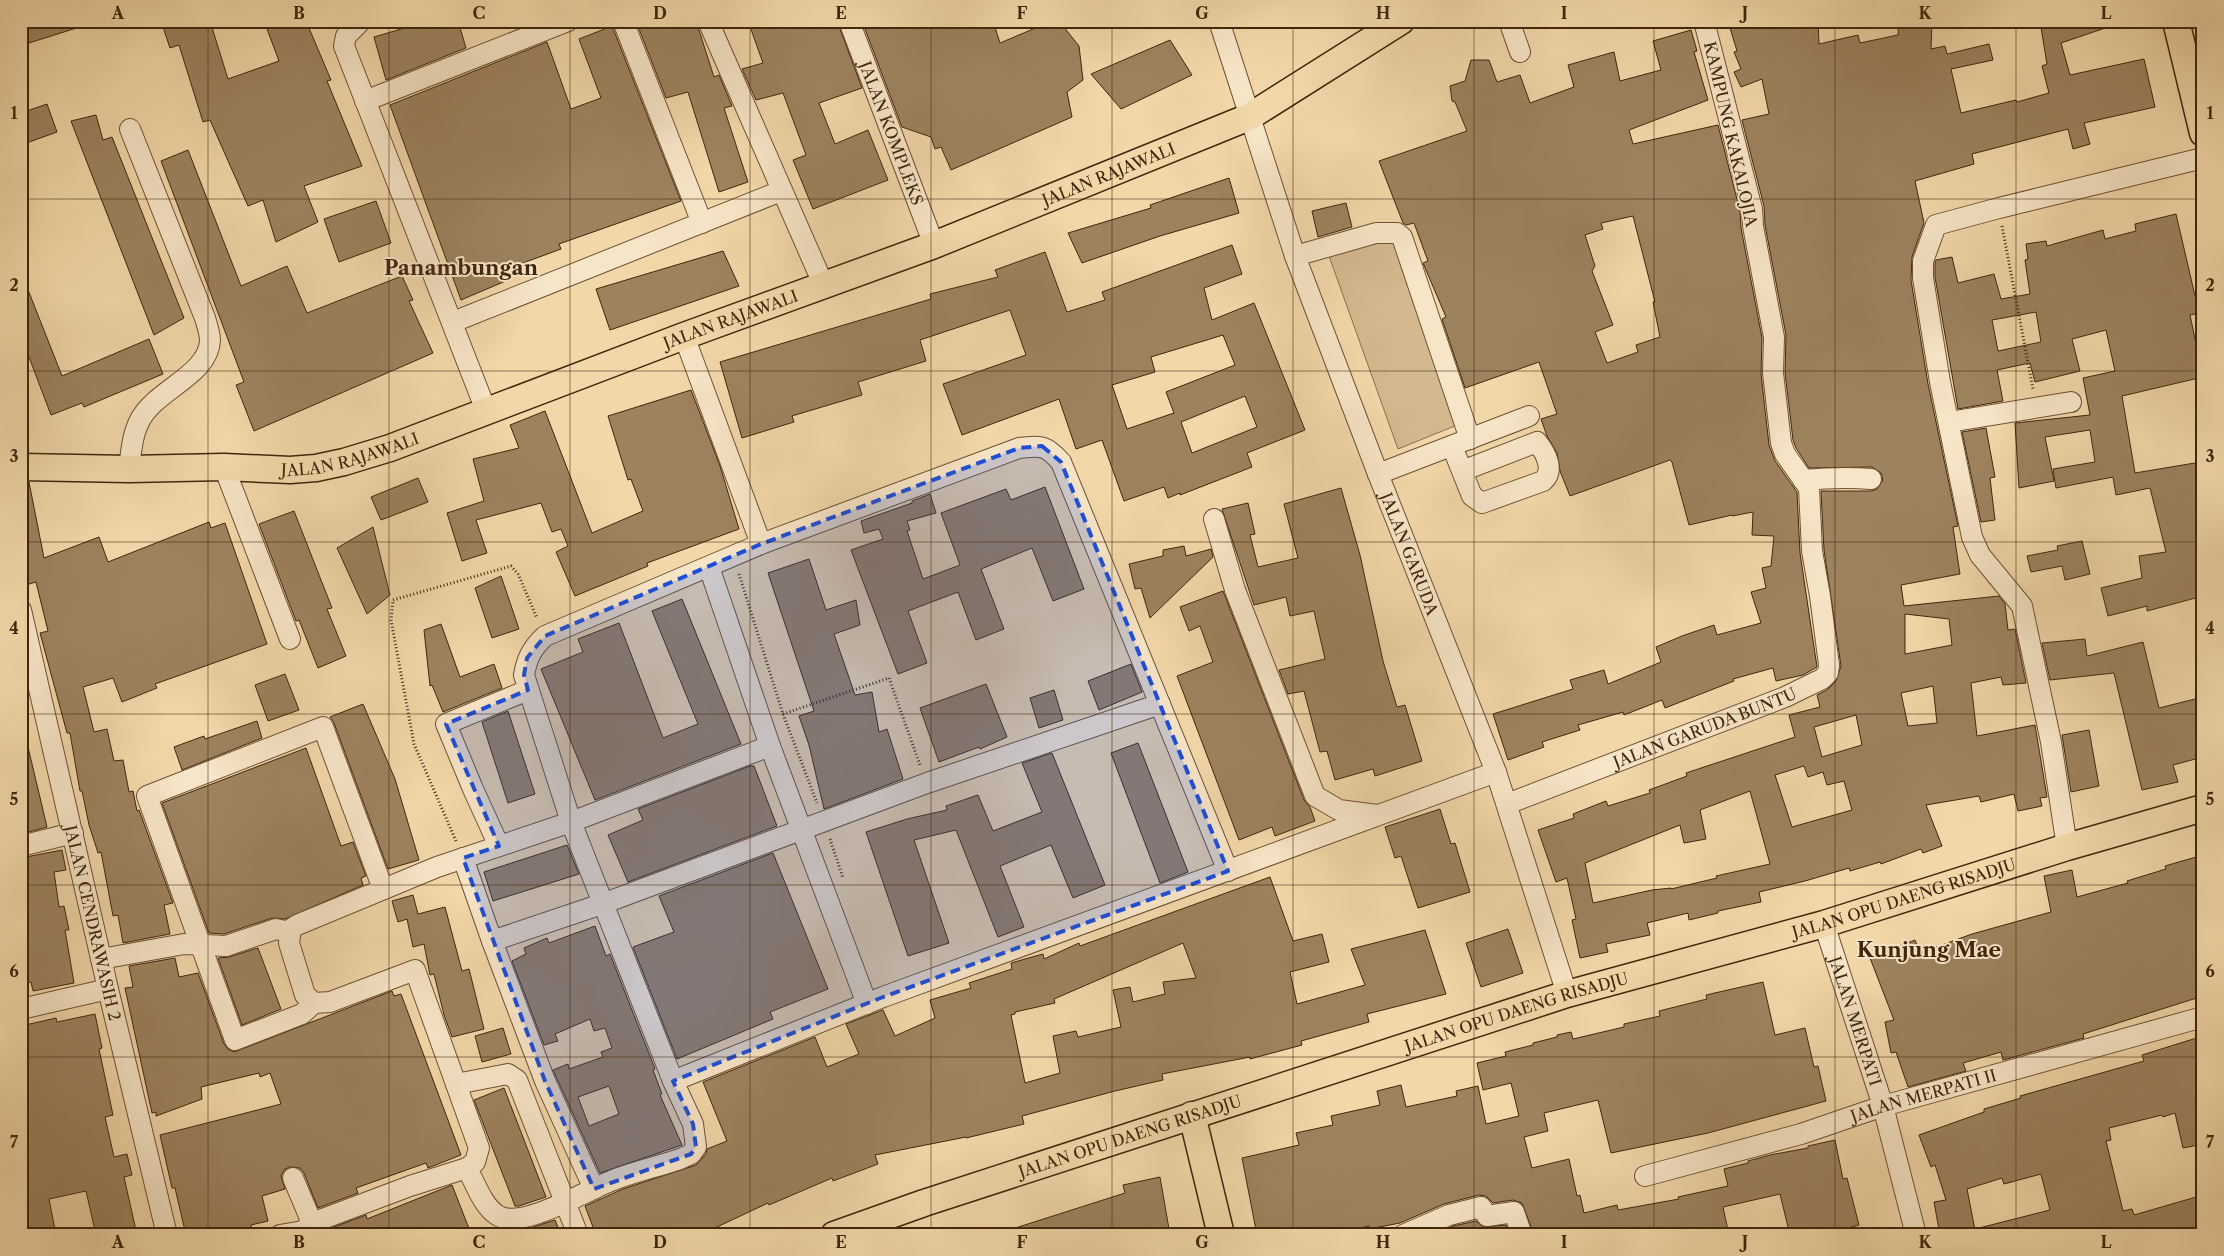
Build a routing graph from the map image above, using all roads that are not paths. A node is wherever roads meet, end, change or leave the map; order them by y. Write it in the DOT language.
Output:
graph roads {
  1 [pos="623,21"];
  2 [pos="708,21"];
  3 [pos="849,21"];
  4 [pos="1219,21"];
  5 [pos="1401,21"];
  6 [pos="1508,21"];
  7 [pos="1704,21"];
  8 [pos="2176,21"];
  9 [pos="563,22"];
  10 [pos="359,23"];
  11 [pos="1520,52"];
  12 [pos="365,101"];
  13 [pos="1249,117"];
  14 [pos="130,129"];
  15 [pos="2203,133"];
  16 [pos="2203,158"];
  17 [pos="781,191"];
  18 [pos="702,223"];
  19 [pos="934,246"];
  20 [pos="1295,256"];
  21 [pos="824,286"];
  22 [pos="453,322"];
  23 [pos="684,336"];
  24 [pos="2070,402"];
  25 [pos="487,413"];
  26 [pos="1529,416"];
  27 [pos="1949,422"];
  28 [pos="1461,442"];
  29 [pos="21,467"];
  30 [pos="224,468"];
  31 [pos="129,469"];
  32 [pos="1462,471"];
  33 [pos="1378,474"];
  34 [pos="1871,479"];
  35 [pos="1803,480"];
  36 [pos="1214,519"];
  37 [pos="761,544"];
  38 [pos="710,567"];
  39 [pos="1820,596"];
  40 [pos="21,610"];
  41 [pos="290,639"];
  42 [pos="528,690"];
  43 [pos="1160,704"];
  44 [pos="770,746"];
  45 [pos="1496,772"];
  46 [pos="1507,804"];
  47 [pos="2203,808"];
  48 [pos="1378,816"];
  49 [pos="571,822"];
  50 [pos="801,829"];
  51 [pos="73,833"];
  52 [pos="21,846"];
  53 [pos="499,846"];
  54 [pos="2067,847"];
  55 [pos="452,862"];
  56 [pos="1228,872"];
  57 [pos="383,889"];
  58 [pos="602,904"];
  59 [pos="1824,924"];
  60 [pos="290,932"];
  61 [pos="492,942"];
  62 [pos="200,944"];
  63 [pos="102,959"];
  64 [pos="108,989"];
  65 [pos="1567,994"];
  66 [pos="314,1003"];
  67 [pos="867,1004"];
  68 [pos="21,1009"];
  69 [pos="2203,1017"];
  70 [pos="673,1081"];
  71 [pos="456,1084"];
  72 [pos="534,1086"];
  73 [pos="1883,1106"];
  74 [pos="1192,1115"];
  75 [pos="467,1168"];
  76 [pos="1645,1176"];
  77 [pos="293,1178"];
  78 [pos="581,1195"];
  79 [pos="312,1224"];
  80 [pos="167,1235"];
  81 [pos="280,1235"];
  82 [pos="578,1235"];
  83 [pos="834,1235"];
  84 [pos="1220,1235"];
  85 [pos="1403,1235"];
  86 [pos="1522,1235"];
  87 [pos="1916,1235"];
  1 -- 18 [label="street"];
  2 -- 17 [label="street"];
  3 -- 19 [label="street, JALAN KOMPLEKS"];
  4 -- 13 [label="street, JALAN GARUDA"];
  5 -- 13 [label="main road, JALAN RAJAWALI"];
  6 -- 11 [label="street"];
  7 -- 35 [label="street, KAMPUNG KAKALOJIA"];
  8 -- 15 [label="main road"];
  9 -- 12 [label="street"];
  10 -- 12 [label="street"];
  12 -- 22 [label="street"];
  13 -- 19 [label="main road, JALAN RAJAWALI"];
  13 -- 20 [label="street, JALAN GARUDA"];
  14 -- 31 [label="street"];
  16 -- 27 [label="street"];
  17 -- 18 [label="street"];
  17 -- 21 [label="street"];
  18 -- 22 [label="street"];
  19 -- 21 [label="main road, JALAN RAJAWALI"];
  20 -- 28 [label="street"];
  20 -- 33 [label="street, JALAN GARUDA"];
  21 -- 23 [label="main road, JALAN RAJAWALI"];
  22 -- 25 [label="street"];
  23 -- 25 [label="main road, JALAN RAJAWALI"];
  23 -- 37 [label="street"];
  24 -- 27 [label="street"];
  25 -- 30 [label="main road, JALAN RAJAWALI"];
  26 -- 28 [label="street"];
  27 -- 54 [label="street"];
  28 -- 32 [label="street"];
  28 -- 33 [label="street"];
  29 -- 31 [label="main road, JALAN RAJAWALI"];
  30 -- 31 [label="main road, JALAN RAJAWALI"];
  30 -- 41 [label="street"];
  33 -- 45 [label="street, JALAN GARUDA"];
  34 -- 35 [label="street"];
  35 -- 39 [label="street, KAMPUNG KAKALOJIA"];
  36 -- 48 [label="street"];
  37 -- 38 [label="street"];
  37 -- 43 [label="street"];
  38 -- 42 [label="street"];
  38 -- 44 [label="street"];
  39 -- 46 [label="street, JALAN GARUDA BUNTU"];
  40 -- 51 [label="street, JALAN CENDRAWASIH 2"];
  42 -- 49 [label="street"];
  42 -- 53 [label="street"];
  43 -- 50 [label="street"];
  43 -- 56 [label="street"];
  44 -- 49 [label="street"];
  44 -- 50 [label="street"];
  45 -- 46 [label="street, JALAN GARUDA"];
  45 -- 48 [label="street"];
  46 -- 65 [label="street, JALAN GARUDA"];
  47 -- 54 [label="main road, JALAN OPU DAENG RISADJU"];
  48 -- 56 [label="street"];
  49 -- 53 [label="street"];
  49 -- 58 [label="street"];
  50 -- 58 [label="street"];
  50 -- 67 [label="street"];
  51 -- 52 [label="street"];
  51 -- 63 [label="street, JALAN CENDRAWASIH 2"];
  53 -- 55 [label="street"];
  54 -- 59 [label="main road, JALAN OPU DAENG RISADJU"];
  55 -- 57 [label="street"];
  55 -- 61 [label="street"];
  56 -- 67 [label="street"];
  57 -- 60 [label="street"];
  57 -- 62 [label="street"];
  58 -- 61 [label="street"];
  58 -- 70 [label="street"];
  59 -- 65 [label="main road, JALAN OPU DAENG RISADJU"];
  59 -- 73 [label="street, JALAN MERPATI"];
  60 -- 62 [label="street"];
  60 -- 66 [label="street"];
  61 -- 72 [label="street"];
  62 -- 63 [label="street"];
  62 -- 66 [label="street"];
  63 -- 64 [label="street, JALAN CENDRAWASIH 2"];
  64 -- 68 [label="street"];
  64 -- 80 [label="street, JALAN CENDRAWASIH 2"];
  65 -- 74 [label="main road, JALAN OPU DAENG RISADJU"];
  66 -- 71 [label="street"];
  67 -- 70 [label="street"];
  69 -- 73 [label="street, JALAN MERPATI II"];
  70 -- 78 [label="street"];
  71 -- 72 [label="street"];
  71 -- 75 [label="street"];
  72 -- 78 [label="street"];
  72 -- 78 [label="street"];
  73 -- 76 [label="street, JALAN MERPATI II"];
  73 -- 87 [label="street, JALAN MERPATI"];
  74 -- 83 [label="main road, JALAN OPU DAENG RISADJU"];
  74 -- 84 [label="main road"];
  75 -- 78 [label="street"];
  75 -- 79 [label="street"];
  77 -- 79 [label="street"];
  78 -- 82 [label="street"];
  79 -- 81 [label="street"];
  85 -- 86 [label="street"];
}
